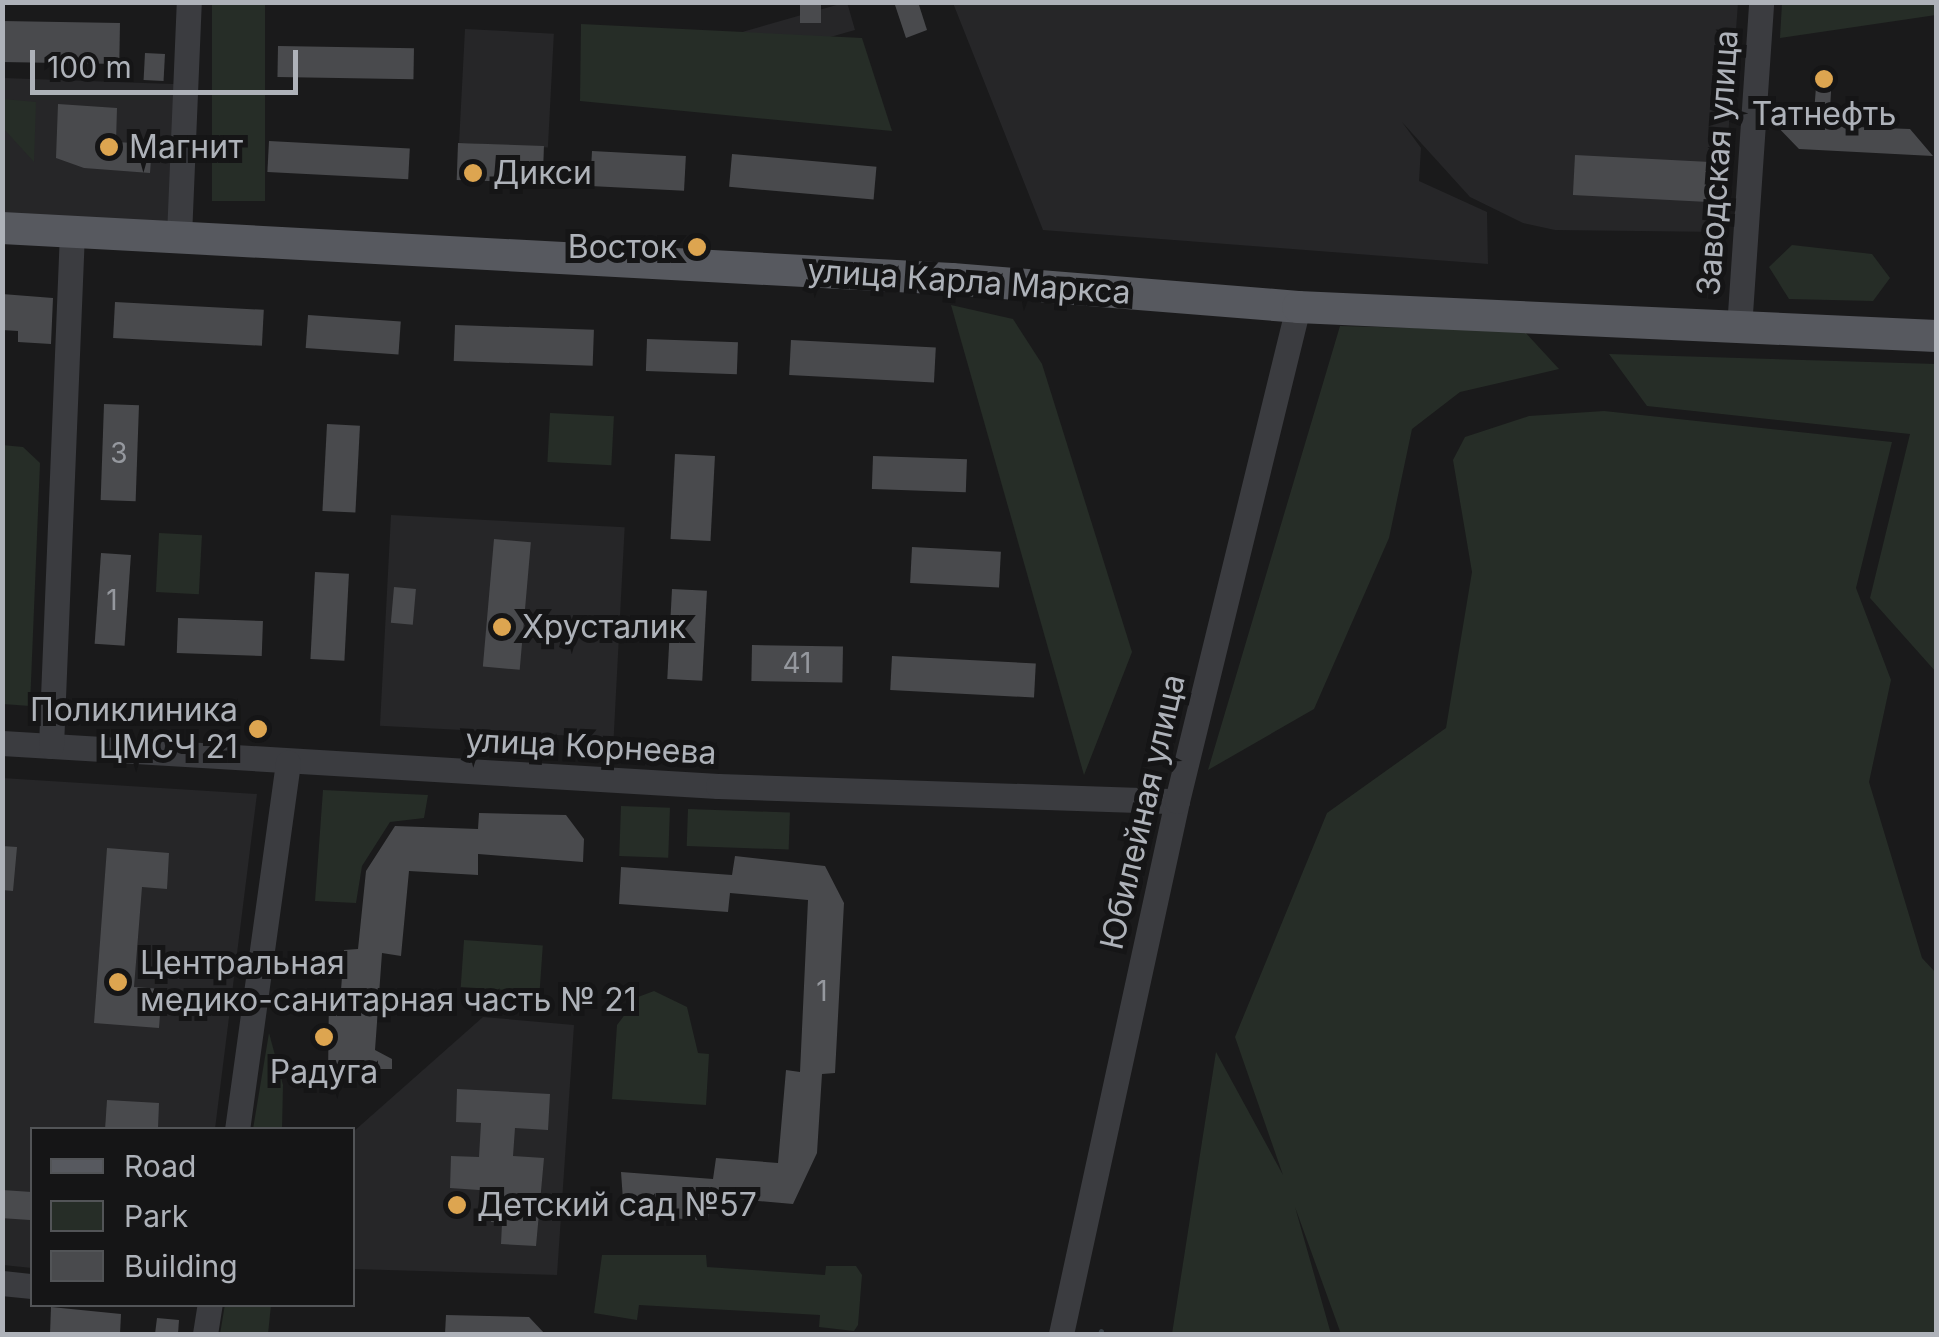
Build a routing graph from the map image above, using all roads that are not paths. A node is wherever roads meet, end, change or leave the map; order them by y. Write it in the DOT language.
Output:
graph roads {
  1 [pos="188,2"];
  2 [pos="1762,2"];
  3 [pos="2,228"];
  4 [pos="72,231"];
  5 [pos="179,236"];
  6 [pos="1298,306"];
  7 [pos="1739,328"];
  8 [pos="1936,336"];
  9 [pos="2,743"];
  10 [pos="52,746"];
  11 [pos="288,763"];
  12 [pos="1177,802"];
  13 [pos="238,1127"];
  14 [pos="2,1283"];
  15 [pos="30,1286"];
  16 [pos="210,1307"];
  17 [pos="205,1334"];
  18 [pos="1062,1334"];
  1 -- 5 [label="street"];
  2 -- 7 [label="street, Заводская улица"];
  3 -- 4 [label="main road, улица Карла Маркса"];
  4 -- 5 [label="main road, улица Карла Маркса"];
  4 -- 10 [label="street"];
  5 -- 6 [label="main road, улица Карла Маркса"];
  6 -- 7 [label="main road, улица Карла Маркса"];
  6 -- 12 [label="street, Юбилейная улица"];
  7 -- 8 [label="main road, улица Карла Маркса"];
  9 -- 10 [label="street, улица Корнеева"];
  10 -- 11 [label="street, улица Корнеева"];
  11 -- 12 [label="street, улица Корнеева"];
  11 -- 13 [label="street"];
  12 -- 18 [label="street, Юбилейная улица"];
  14 -- 15 [label="street"];
  16 -- 17 [label="street"];
}
